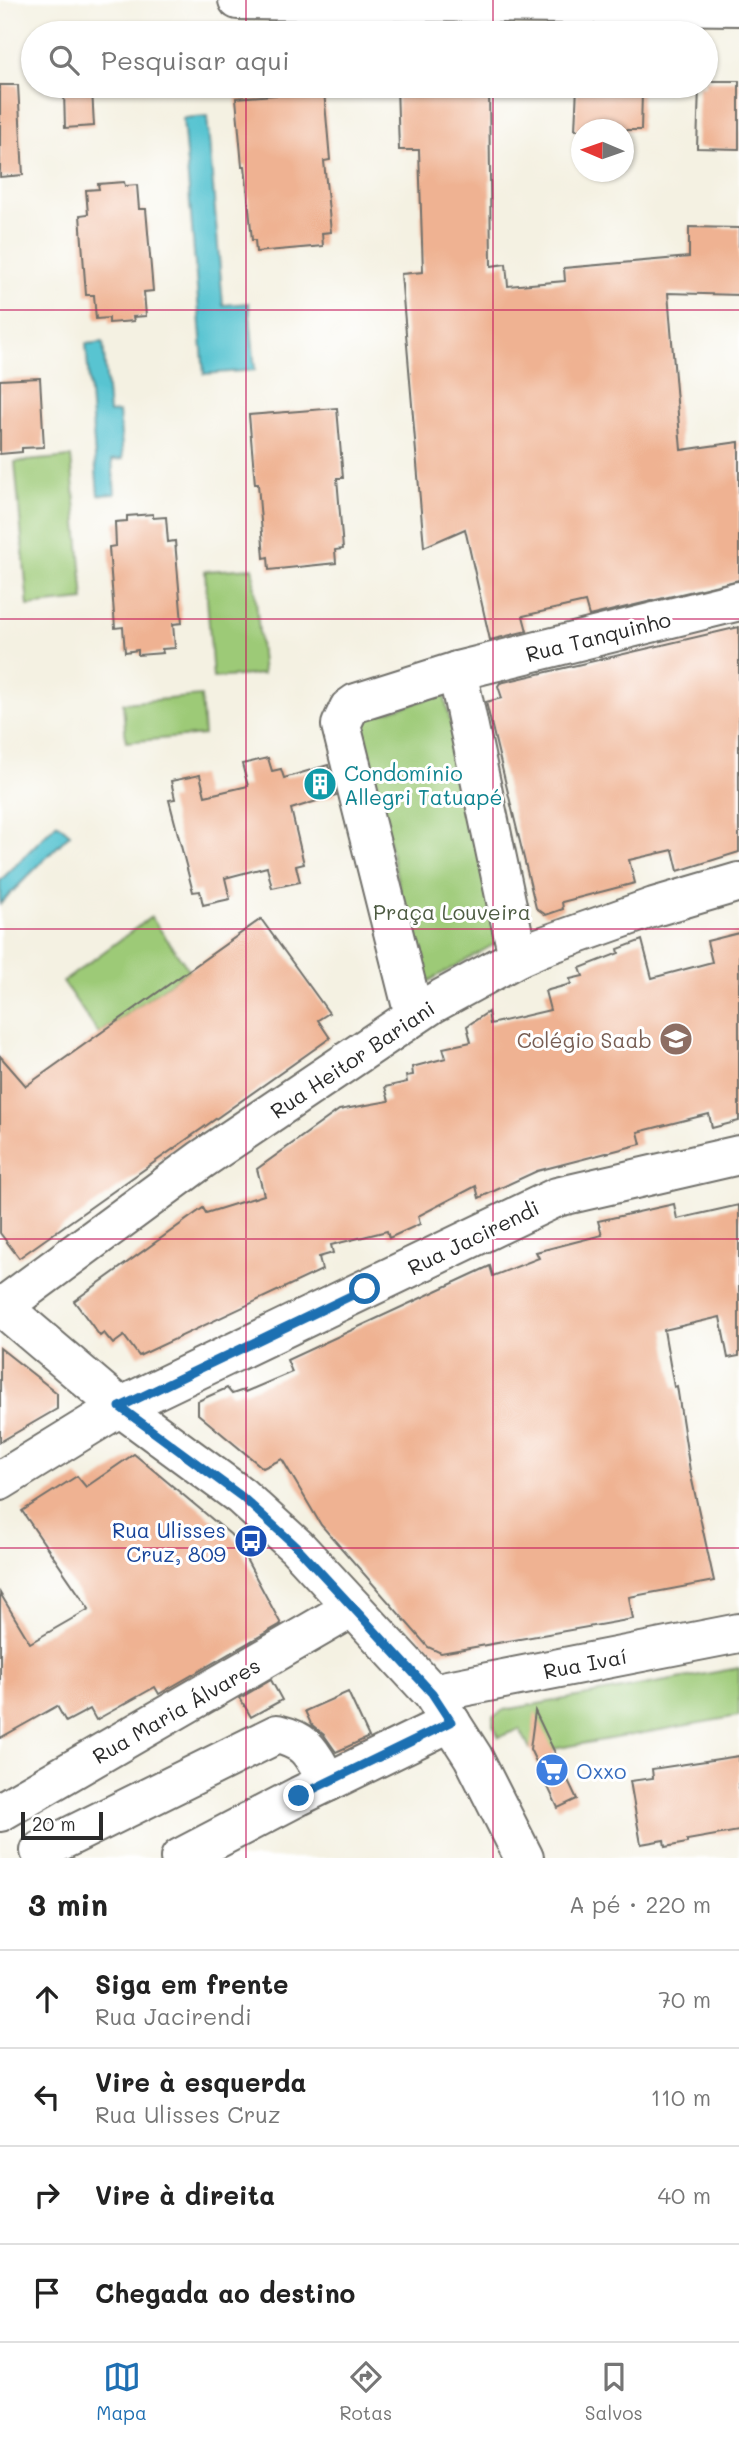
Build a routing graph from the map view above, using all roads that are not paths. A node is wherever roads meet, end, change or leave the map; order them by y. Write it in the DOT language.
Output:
graph roads {
  1 [pos="238,0"];
  2 [pos="739,6"];
  3 [pos="739,601"];
  4 [pos="457,670"];
  5 [pos="739,882"];
  6 [pos="518,957"];
  7 [pos="414,1015"];
  8 [pos="739,1155"];
  9 [pos="1,1306"];
  10 [pos="120,1407"];
  11 [pos="0,1480"];
  12 [pos="352,1608"];
  13 [pos="739,1633"];
  14 [pos="441,1708"];
  15 [pos="328,1782"];
  16 [pos="0,1812"];
  17 [pos="40,1851"];
  18 [pos="180,1858"];
  19 [pos="524,1858"];
  1 -- 2 [label="street"];
  3 -- 4 [label="street, Rua Tanquinho"];
  4 -- 6 [label="street"];
  4 -- 7 [label="street"];
  5 -- 6 [label="street, Rua Heitor Bariani"];
  6 -- 7 [label="street, Rua Heitor Bariani"];
  7 -- 9 [label="street, Rua Heitor Bariani"];
  8 -- 10 [label="street, Rua Jacirendi"];
  9 -- 10 [label="street"];
  10 -- 11 [label="street, Rua Jacirendi"];
  10 -- 12 [label="street"];
  12 -- 14 [label="street"];
  12 -- 16 [label="street, Rua Maria Álvares"];
  13 -- 14 [label="street, Rua Ivaí"];
  14 -- 15 [label="street, Rua Ivaí"];
  14 -- 19 [label="street"];
  15 -- 17 [label="street"];
  15 -- 18 [label="street, Rua Ivaí"];
}
